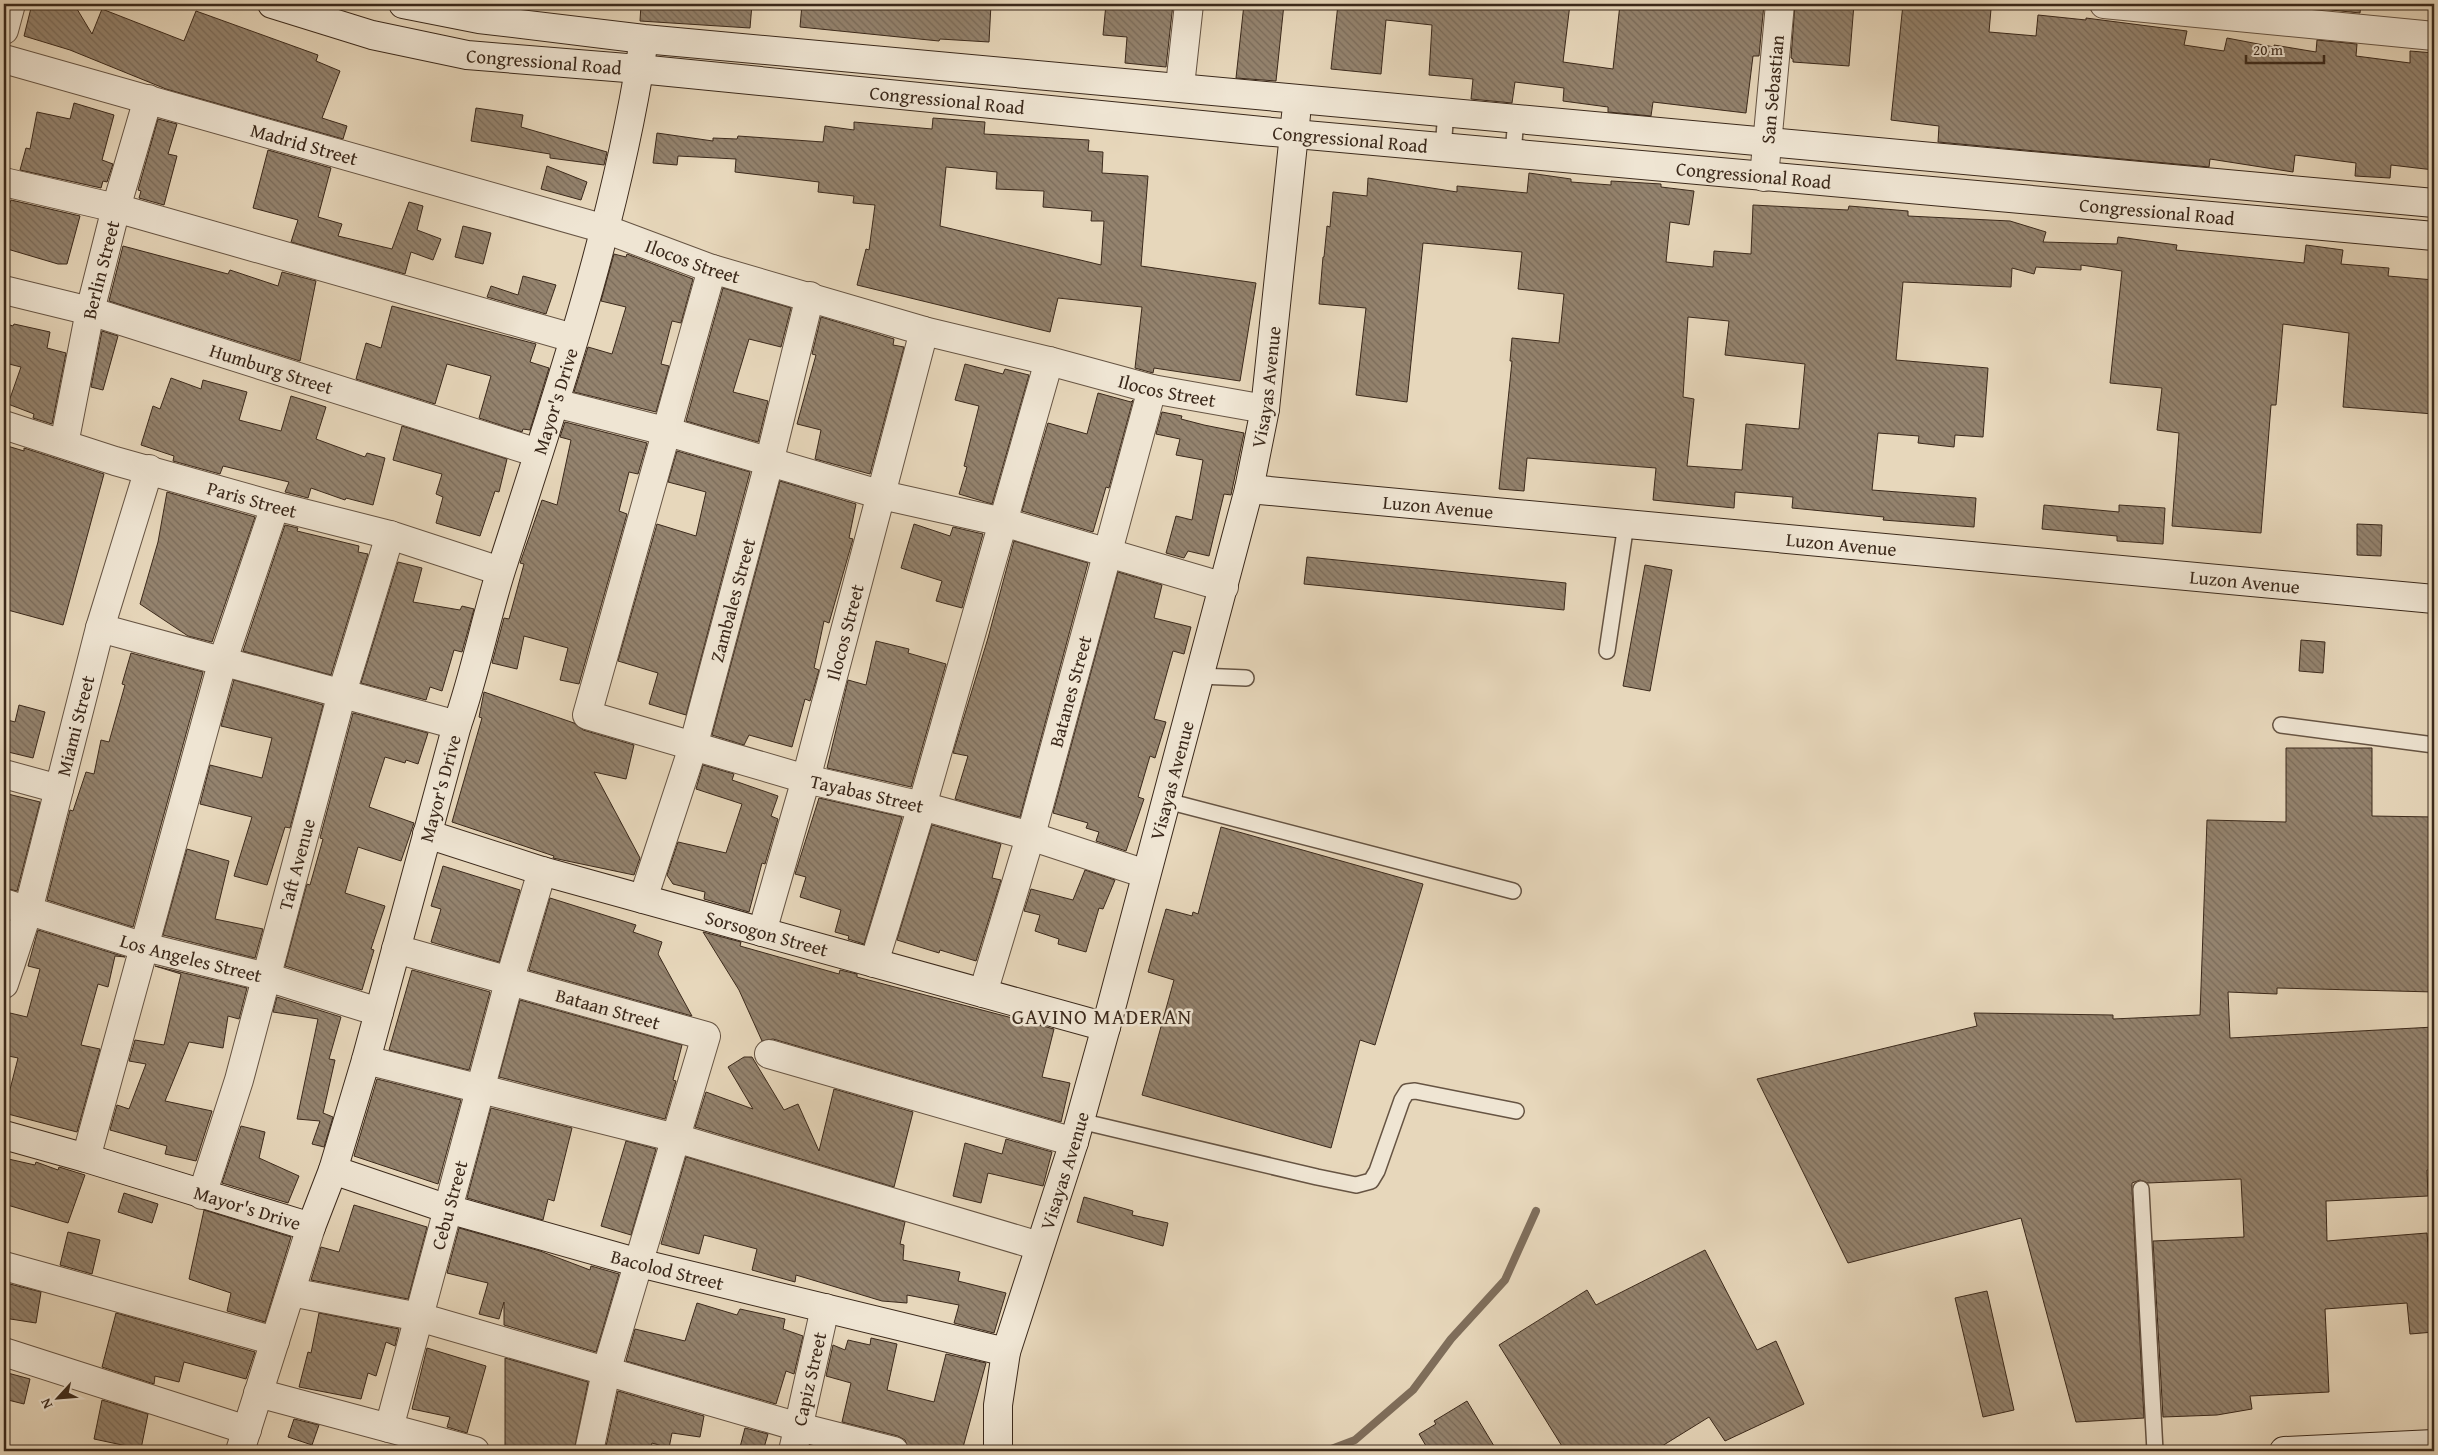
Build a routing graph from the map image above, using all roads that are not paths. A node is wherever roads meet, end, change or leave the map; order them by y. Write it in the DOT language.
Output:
graph roads {
  1 [pos="11,4"];
  2 [pos="272,4"];
  3 [pos="403,4"];
  4 [pos="1189,4"];
  5 [pos="1780,4"];
  6 [pos="2104,4"];
  7 [pos="4,30"];
  8 [pos="2434,36"];
  9 [pos="644,38"];
  10 [pos="4,59"];
  11 [pos="640,69"];
  12 [pos="1180,86"];
  13 [pos="1297,98"];
  14 [pos="148,99"];
  15 [pos="1446,112"];
  16 [pos="1516,118"];
  17 [pos="1295,134"];
  18 [pos="1767,142"];
  19 [pos="1443,148"];
  20 [pos="1513,154"];
  21 [pos="1764,177"];
  22 [pos="4,182"];
  23 [pos="2434,203"];
  24 [pos="116,208"];
  25 [pos="604,229"];
  26 [pos="2434,236"];
  27 [pos="712,269"];
  28 [pos="4,290"];
  29 [pos="810,296"];
  30 [pos="90,311"];
  31 [pos="924,331"];
  32 [pos="573,338"];
  33 [pos="1049,361"];
  34 [pos="1152,389"];
  35 [pos="555,403"];
  36 [pos="1265,409"];
  37 [pos="4,425"];
  38 [pos="665,431"];
  39 [pos="64,444"];
  40 [pos="538,453"];
  41 [pos="769,463"];
  42 [pos="149,469"];
  43 [pos="1249,489"];
  44 [pos="882,495"];
  45 [pos="275,506"];
  46 [pos="1003,522"];
  47 [pos="1626,524"];
  48 [pos="390,535"];
  49 [pos="1109,553"];
  50 [pos="500,571"];
  51 [pos="1224,587"];
  52 [pos="2434,599"];
  53 [pos="100,628"];
  54 [pos="1607,651"];
  55 [pos="223,660"];
  56 [pos="1200,676"];
  57 [pos="1246,678"];
  58 [pos="342,693"];
  59 [pos="458,725"];
  60 [pos="2281,725"];
  61 [pos="2434,745"];
  62 [pos="693,747"];
  63 [pos="4,774"];
  64 [pos="806,779"];
  65 [pos="59,790"];
  66 [pos="1167,801"];
  67 [pos="922,806"];
  68 [pos="427,834"];
  69 [pos="1030,836"];
  70 [pos="542,871"];
  71 [pos="1146,874"];
  72 [pos="1512,891"];
  73 [pos="644,899"];
  74 [pos="16,907"];
  75 [pos="762,932"];
  76 [pos="145,947"];
  77 [pos="396,949"];
  78 [pos="874,963"];
  79 [pos="268,977"];
  80 [pos="509,982"];
  81 [pos="4,984"];
  82 [pos="983,993"];
  83 [pos="379,1012"];
  84 [pos="1106,1027"];
  85 [pos="769,1054"];
  86 [pos="366,1060"];
  87 [pos="480,1089"];
  88 [pos="1516,1112"];
  89 [pos="1077,1131"];
  90 [pos="4,1135"];
  91 [pos="676,1138"];
  92 [pos="86,1158"];
  93 [pos="334,1170"];
  94 [pos="2141,1189"];
  95 [pos="202,1195"];
  96 [pos="448,1209"];
  97 [pos="311,1227"];
  98 [pos="1039,1246"];
  99 [pos="639,1263"];
  100 [pos="4,1266"];
  101 [pos="291,1292"];
  102 [pos="825,1308"];
  103 [pos="418,1317"];
  104 [pos="276,1341"];
  105 [pos="4,1352"];
  106 [pos="1006,1352"];
  107 [pos="606,1372"];
  108 [pos="258,1393"];
  109 [pos="389,1428"];
  110 [pos="796,1439"];
  111 [pos="243,1440"];
  112 [pos="2434,1444"];
  113 [pos="475,1451"];
  114 [pos="589,1451"];
  115 [pos="894,1451"];
  116 [pos="998,1451"];
  117 [pos="2155,1451"];
  118 [pos="2284,1451"];
  1 -- 7 [label="street"];
  2 -- 11 [label="street, Congressional Road"];
  3 -- 9 [label="street, Congressional Road"];
  4 -- 12 [label="street"];
  5 -- 18 [label="street, San Sebastian"];
  6 -- 8 [label="street"];
  9 -- 11 [label="street, Mayor's Drive"];
  9 -- 12 [label="street, Congressional Road"];
  10 -- 14 [label="street, Madrid Street"];
  11 -- 17 [label="street, Congressional Road"];
  11 -- 25 [label="street, Mayor's Drive"];
  12 -- 13 [label="street, Congressional Road"];
  13 -- 15 [label="street, Congressional Road"];
  13 -- 17 [label="street, Visayas Avenue"];
  14 -- 24 [label="street, Berlin Street"];
  14 -- 25 [label="street, Madrid Street"];
  15 -- 16 [label="street, Congressional Road"];
  15 -- 19 [label="lane"];
  16 -- 18 [label="street, Congressional Road"];
  16 -- 20 [label="lane"];
  17 -- 19 [label="street, Congressional Road"];
  17 -- 36 [label="street, Visayas Avenue"];
  18 -- 21 [label="street, San Sebastian"];
  18 -- 23 [label="street, Congressional Road"];
  19 -- 20 [label="street, Congressional Road"];
  20 -- 21 [label="street, Congressional Road"];
  21 -- 26 [label="street, Congressional Road"];
  22 -- 24 [label="street"];
  24 -- 30 [label="street, Berlin Street"];
  24 -- 32 [label="street"];
  25 -- 27 [label="street, Ilocos Street"];
  25 -- 32 [label="street, Mayor's Drive"];
  27 -- 29 [label="street, Ilocos Street"];
  27 -- 38 [label="street"];
  28 -- 30 [label="street, Humburg Street"];
  29 -- 31 [label="street, Ilocos Street"];
  29 -- 41 [label="street, Zambales Street"];
  30 -- 39 [label="street, Berlin Street"];
  30 -- 40 [label="street, Humburg Street"];
  31 -- 33 [label="street, Ilocos Street"];
  31 -- 44 [label="street, Ilocos Street"];
  32 -- 35 [label="street, Mayor's Drive"];
  33 -- 34 [label="street, Ilocos Street"];
  33 -- 46 [label="street"];
  34 -- 36 [label="street, Ilocos Street"];
  34 -- 49 [label="street, Batanes Street"];
  35 -- 38 [label="street"];
  35 -- 40 [label="street, Mayor's Drive"];
  36 -- 43 [label="street, Visayas Avenue"];
  37 -- 39 [label="street, Paris Street"];
  38 -- 41 [label="street"];
  38 -- 62 [label="street, Tayabas Street"];
  39 -- 42 [label="street, Paris Street"];
  40 -- 50 [label="street, Mayor's Drive"];
  41 -- 44 [label="street"];
  41 -- 62 [label="street, Zambales Street"];
  42 -- 45 [label="street, Paris Street"];
  42 -- 53 [label="street, Miami Street"];
  43 -- 47 [label="street, Luzon Avenue"];
  43 -- 51 [label="street, Visayas Avenue"];
  44 -- 46 [label="street"];
  44 -- 64 [label="street, Ilocos Street"];
  45 -- 48 [label="street, Paris Street"];
  45 -- 55 [label="street"];
  46 -- 49 [label="street"];
  46 -- 67 [label="street"];
  47 -- 52 [label="street, Luzon Avenue"];
  47 -- 54 [label="lane"];
  48 -- 50 [label="street, Paris Street"];
  48 -- 58 [label="street, Taft Avenue"];
  49 -- 51 [label="street"];
  49 -- 69 [label="street, Batanes Street"];
  50 -- 59 [label="street, Mayor's Drive"];
  51 -- 56 [label="street, Visayas Avenue"];
  53 -- 55 [label="street"];
  53 -- 65 [label="street, Miami Street"];
  55 -- 58 [label="street"];
  55 -- 76 [label="street"];
  56 -- 57 [label="lane"];
  56 -- 66 [label="street, Visayas Avenue"];
  58 -- 59 [label="street"];
  58 -- 79 [label="street, Taft Avenue"];
  59 -- 68 [label="street, Mayor's Drive"];
  60 -- 61 [label="lane"];
  62 -- 64 [label="street, Tayabas Street"];
  62 -- 73 [label="street, Zambales Street"];
  63 -- 65 [label="street"];
  64 -- 67 [label="street, Tayabas Street"];
  64 -- 75 [label="street, Ilocos Street"];
  65 -- 74 [label="street, Miami Street"];
  66 -- 71 [label="street, Visayas Avenue"];
  66 -- 72 [label="lane"];
  67 -- 69 [label="street, Tayabas Street"];
  67 -- 78 [label="street"];
  68 -- 70 [label="street, Sorsogon Street"];
  68 -- 77 [label="street, Mayor's Drive"];
  69 -- 71 [label="street, Tayabas Street"];
  69 -- 82 [label="street, Batanes Street"];
  70 -- 73 [label="street, Sorsogon Street"];
  70 -- 80 [label="street, Cebu Street"];
  71 -- 84 [label="street, Visayas Avenue"];
  73 -- 75 [label="street, Sorsogon Street"];
  74 -- 76 [label="street, Los Angeles Street"];
  74 -- 81 [label="street, Miami Street"];
  75 -- 78 [label="street, Sorsogon Street"];
  76 -- 79 [label="street, Los Angeles Street"];
  76 -- 92 [label="street"];
  77 -- 80 [label="street, Bataan Street"];
  77 -- 83 [label="street, Mayor's Drive"];
  78 -- 82 [label="street, Sorsogon Street"];
  79 -- 83 [label="street, Los Angeles Street"];
  79 -- 95 [label="street, Taft Avenue"];
  80 -- 87 [label="street, Cebu Street"];
  80 -- 91 [label="street, Bataan Street"];
  82 -- 84 [label="street, Sorsogon Street"];
  83 -- 86 [label="street, Mayor's Drive"];
  84 -- 89 [label="street, Visayas Avenue"];
  85 -- 89 [label="street"];
  86 -- 87 [label="street"];
  86 -- 93 [label="street, Mayor's Drive"];
  87 -- 91 [label="street"];
  87 -- 96 [label="street, Cebu Street"];
  88 -- 89 [label="lane"];
  89 -- 98 [label="street, Visayas Avenue"];
  90 -- 92 [label="street, Mayor's Drive"];
  91 -- 98 [label="street"];
  91 -- 99 [label="street"];
  92 -- 95 [label="street, Mayor's Drive"];
  93 -- 96 [label="street, Bacolod Street"];
  93 -- 97 [label="street, Mayor's Drive"];
  94 -- 117 [label="lane"];
  95 -- 97 [label="street, Mayor's Drive"];
  96 -- 99 [label="street, Bacolod Street"];
  96 -- 103 [label="street, Cebu Street"];
  97 -- 101 [label="street"];
  98 -- 106 [label="street, Visayas Avenue"];
  99 -- 102 [label="street, Bacolod Street"];
  99 -- 107 [label="street"];
  100 -- 104 [label="street"];
  101 -- 103 [label="street"];
  101 -- 104 [label="street"];
  102 -- 106 [label="street, Bacolod Street"];
  102 -- 110 [label="street, Capiz Street"];
  103 -- 107 [label="street"];
  103 -- 109 [label="street, Cebu Street"];
  104 -- 108 [label="street"];
  105 -- 111 [label="street"];
  106 -- 116 [label="street, Visayas Avenue"];
  107 -- 110 [label="street"];
  107 -- 114 [label="street"];
  108 -- 109 [label="street"];
  108 -- 111 [label="street"];
  109 -- 113 [label="street"];
  110 -- 115 [label="street"];
  112 -- 118 [label="street"];
}
